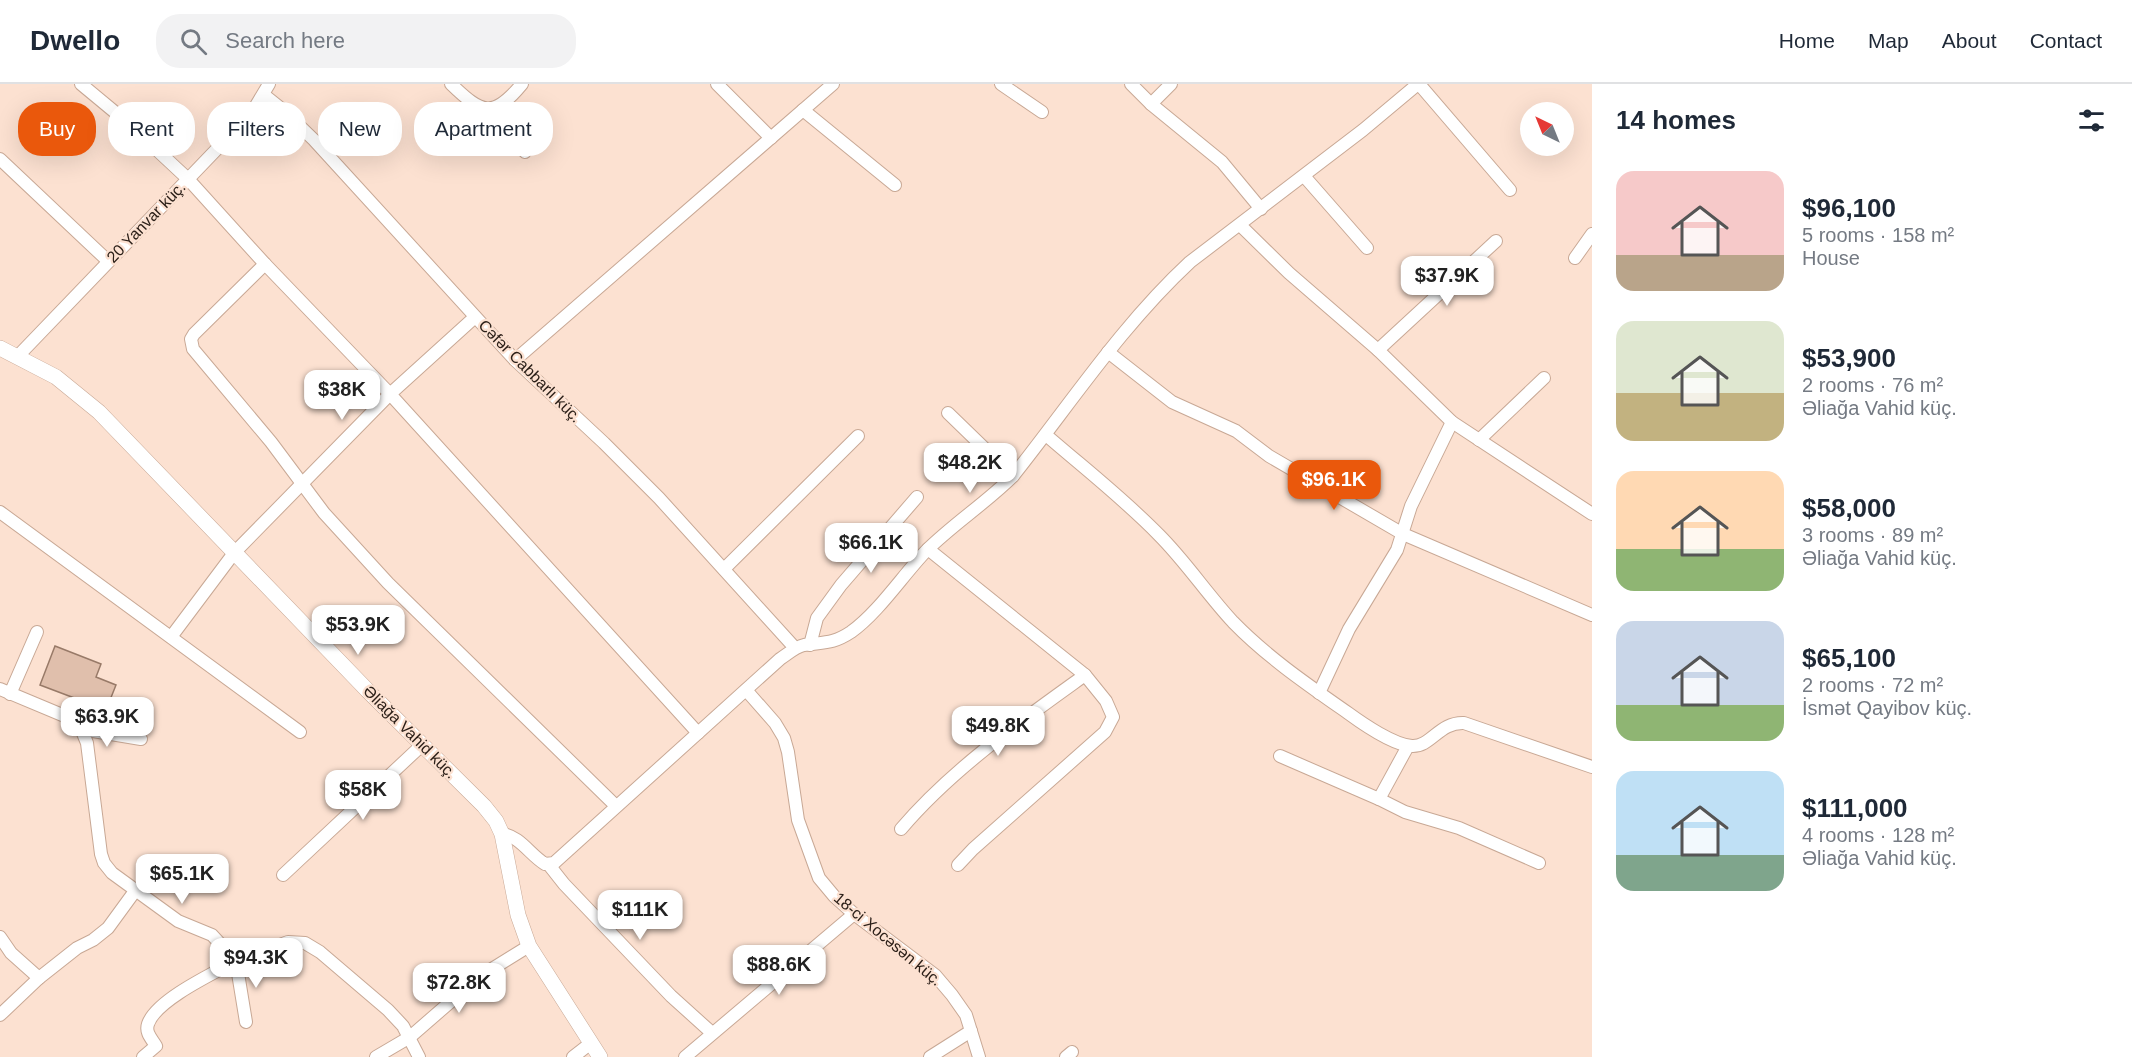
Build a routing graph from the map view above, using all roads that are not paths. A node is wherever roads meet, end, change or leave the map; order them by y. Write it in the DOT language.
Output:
graph roads {
  1 [pos="81,84"];
  2 [pos="451,84"];
  3 [pos="522,84"];
  4 [pos="717,84"];
  5 [pos="833,84"];
  6 [pos="1001,84"];
  7 [pos="1131,84"];
  8 [pos="1170,84"];
  9 [pos="1418,84"];
  10 [pos="266,90"];
  11 [pos="472,102"];
  12 [pos="505,102"];
  13 [pos="1151,104"];
  14 [pos="803,110"];
  15 [pos="1042,112"];
  16 [pos="771,138"];
  17 [pos="0,159"];
  18 [pos="1304,176"];
  19 [pos="188,179"];
  20 [pos="895,185"];
  21 [pos="1510,190"];
  22 [pos="1261,209"];
  23 [pos="1240,225"];
  24 [pos="1592,234"];
  25 [pos="1496,241"];
  26 [pos="1367,248"];
  27 [pos="1575,258"];
  28 [pos="108,261"];
  29 [pos="265,264"];
  30 [pos="475,317"];
  31 [pos="0,348"];
  32 [pos="1377,350"];
  33 [pos="1107,352"];
  34 [pos="18,356"];
  35 [pos="515,360"];
  36 [pos="1544,378"];
  37 [pos="390,394"];
  38 [pos="948,413"];
  39 [pos="1452,422"];
  40 [pos="1046,435"];
  41 [pos="858,436"];
  42 [pos="1479,440"];
  43 [pos="1013,476"];
  44 [pos="302,483"];
  45 [pos="917,497"];
  46 [pos="0,512"];
  47 [pos="1592,514"];
  48 [pos="1403,534"];
  49 [pos="928,549"];
  50 [pos="234,553"];
  51 [pos="724,569"];
  52 [pos="1592,615"];
  53 [pos="36,632"];
  54 [pos="171,637"];
  55 [pos="810,645"];
  56 [pos="795,648"];
  57 [pos="1085,675"];
  58 [pos="746,690"];
  59 [pos="5,692"];
  60 [pos="1319,693"];
  61 [pos="80,726"];
  62 [pos="300,732"];
  63 [pos="698,733"];
  64 [pos="141,739"];
  65 [pos="422,746"];
  66 [pos="1408,746"];
  67 [pos="1280,756"];
  68 [pos="1592,767"];
  69 [pos="1379,798"];
  70 [pos="616,806"];
  71 [pos="901,829"];
  72 [pos="502,834"];
  73 [pos="1539,863"];
  74 [pos="549,865"];
  75 [pos="958,865"];
  76 [pos="283,874"];
  77 [pos="135,891"];
  78 [pos="854,914"];
  79 [pos="0,937"];
  80 [pos="528,946"];
  81 [pos="237,961"];
  82 [pos="39,978"];
  83 [pos="0,1015"];
  84 [pos="246,1022"];
  85 [pos="971,1031"];
  86 [pos="712,1033"];
  87 [pos="410,1037"];
  88 [pos="591,1043"];
  89 [pos="143,1057"];
  90 [pos="376,1057"];
  91 [pos="419,1057"];
  92 [pos="573,1057"];
  93 [pos="600,1057"];
  94 [pos="686,1057"];
  95 [pos="930,1057"];
  96 [pos="979,1057"];
  1 -- 19 [label="street"];
  2 -- 11 [label="street"];
  3 -- 12 [label="street"];
  4 -- 16 [label="street"];
  5 -- 14 [label="street"];
  6 -- 15 [label="street"];
  7 -- 13 [label="street"];
  8 -- 13 [label="street"];
  9 -- 18 [label="street"];
  9 -- 21 [label="street"];
  10 -- 19 [label="street, 20 Yanvar küç."];
  10 -- 30 [label="street, Cəfər Cabbarlı küç."];
  13 -- 22 [label="street"];
  14 -- 16 [label="street"];
  14 -- 20 [label="street"];
  16 -- 35 [label="street"];
  17 -- 28 [label="street"];
  18 -- 22 [label="street"];
  18 -- 26 [label="street"];
  19 -- 28 [label="street, 20 Yanvar küç."];
  19 -- 29 [label="street"];
  22 -- 23 [label="street"];
  23 -- 32 [label="street"];
  23 -- 33 [label="street"];
  24 -- 27 [label="street"];
  25 -- 32 [label="street"];
  28 -- 34 [label="street, 20 Yanvar küç."];
  29 -- 37 [label="street"];
  29 -- 44 [label="street"];
  30 -- 35 [label="street, Cəfər Cabbarlı küç."];
  30 -- 37 [label="street"];
  31 -- 34 [label="street, Əliağa Vahid küç."];
  32 -- 39 [label="street"];
  33 -- 40 [label="street"];
  33 -- 48 [label="street"];
  34 -- 50 [label="street, Əliağa Vahid küç."];
  35 -- 51 [label="street, Cəfər Cabbarlı küç."];
  36 -- 42 [label="street"];
  37 -- 44 [label="street"];
  37 -- 63 [label="street"];
  38 -- 43 [label="street"];
  39 -- 42 [label="street"];
  39 -- 48 [label="street"];
  40 -- 43 [label="street"];
  40 -- 60 [label="street"];
  41 -- 51 [label="street"];
  42 -- 47 [label="street"];
  43 -- 49 [label="street"];
  44 -- 50 [label="street"];
  44 -- 70 [label="street"];
  45 -- 55 [label="street"];
  46 -- 54 [label="street"];
  48 -- 52 [label="street"];
  48 -- 60 [label="street"];
  49 -- 55 [label="street"];
  49 -- 57 [label="street"];
  50 -- 54 [label="street"];
  50 -- 65 [label="street, Əliağa Vahid küç."];
  51 -- 56 [label="street, Cəfər Cabbarlı küç."];
  53 -- 59 [label="street"];
  54 -- 62 [label="street"];
  55 -- 56 [label="street"];
  56 -- 58 [label="street"];
  57 -- 71 [label="street"];
  57 -- 75 [label="street"];
  58 -- 63 [label="street"];
  58 -- 78 [label="street, 18-ci Xocəsən küç."];
  59 -- 61 [label="street"];
  60 -- 66 [label="street"];
  61 -- 64 [label="street"];
  61 -- 77 [label="street"];
  63 -- 70 [label="street"];
  65 -- 72 [label="street, Əliağa Vahid küç."];
  65 -- 76 [label="street"];
  66 -- 68 [label="street"];
  66 -- 69 [label="street"];
  67 -- 69 [label="street"];
  69 -- 73 [label="street"];
  70 -- 74 [label="street"];
  72 -- 74 [label="street"];
  72 -- 80 [label="street, Əliağa Vahid küç."];
  74 -- 86 [label="street"];
  77 -- 81 [label="street"];
  77 -- 82 [label="street"];
  78 -- 85 [label="street, 18-ci Xocəsən küç."];
  78 -- 86 [label="street"];
  79 -- 82 [label="street"];
  80 -- 87 [label="street"];
  80 -- 88 [label="street, Əliağa Vahid küç."];
  81 -- 84 [label="street"];
  81 -- 87 [label="street"];
  81 -- 89 [label="street"];
  82 -- 83 [label="street"];
  85 -- 95 [label="street"];
  85 -- 96 [label="street, 18-ci Xocəsən küç."];
  86 -- 94 [label="street"];
  87 -- 90 [label="street"];
  87 -- 91 [label="street"];
  88 -- 92 [label="street"];
  88 -- 93 [label="street, Əliağa Vahid küç."];
}
